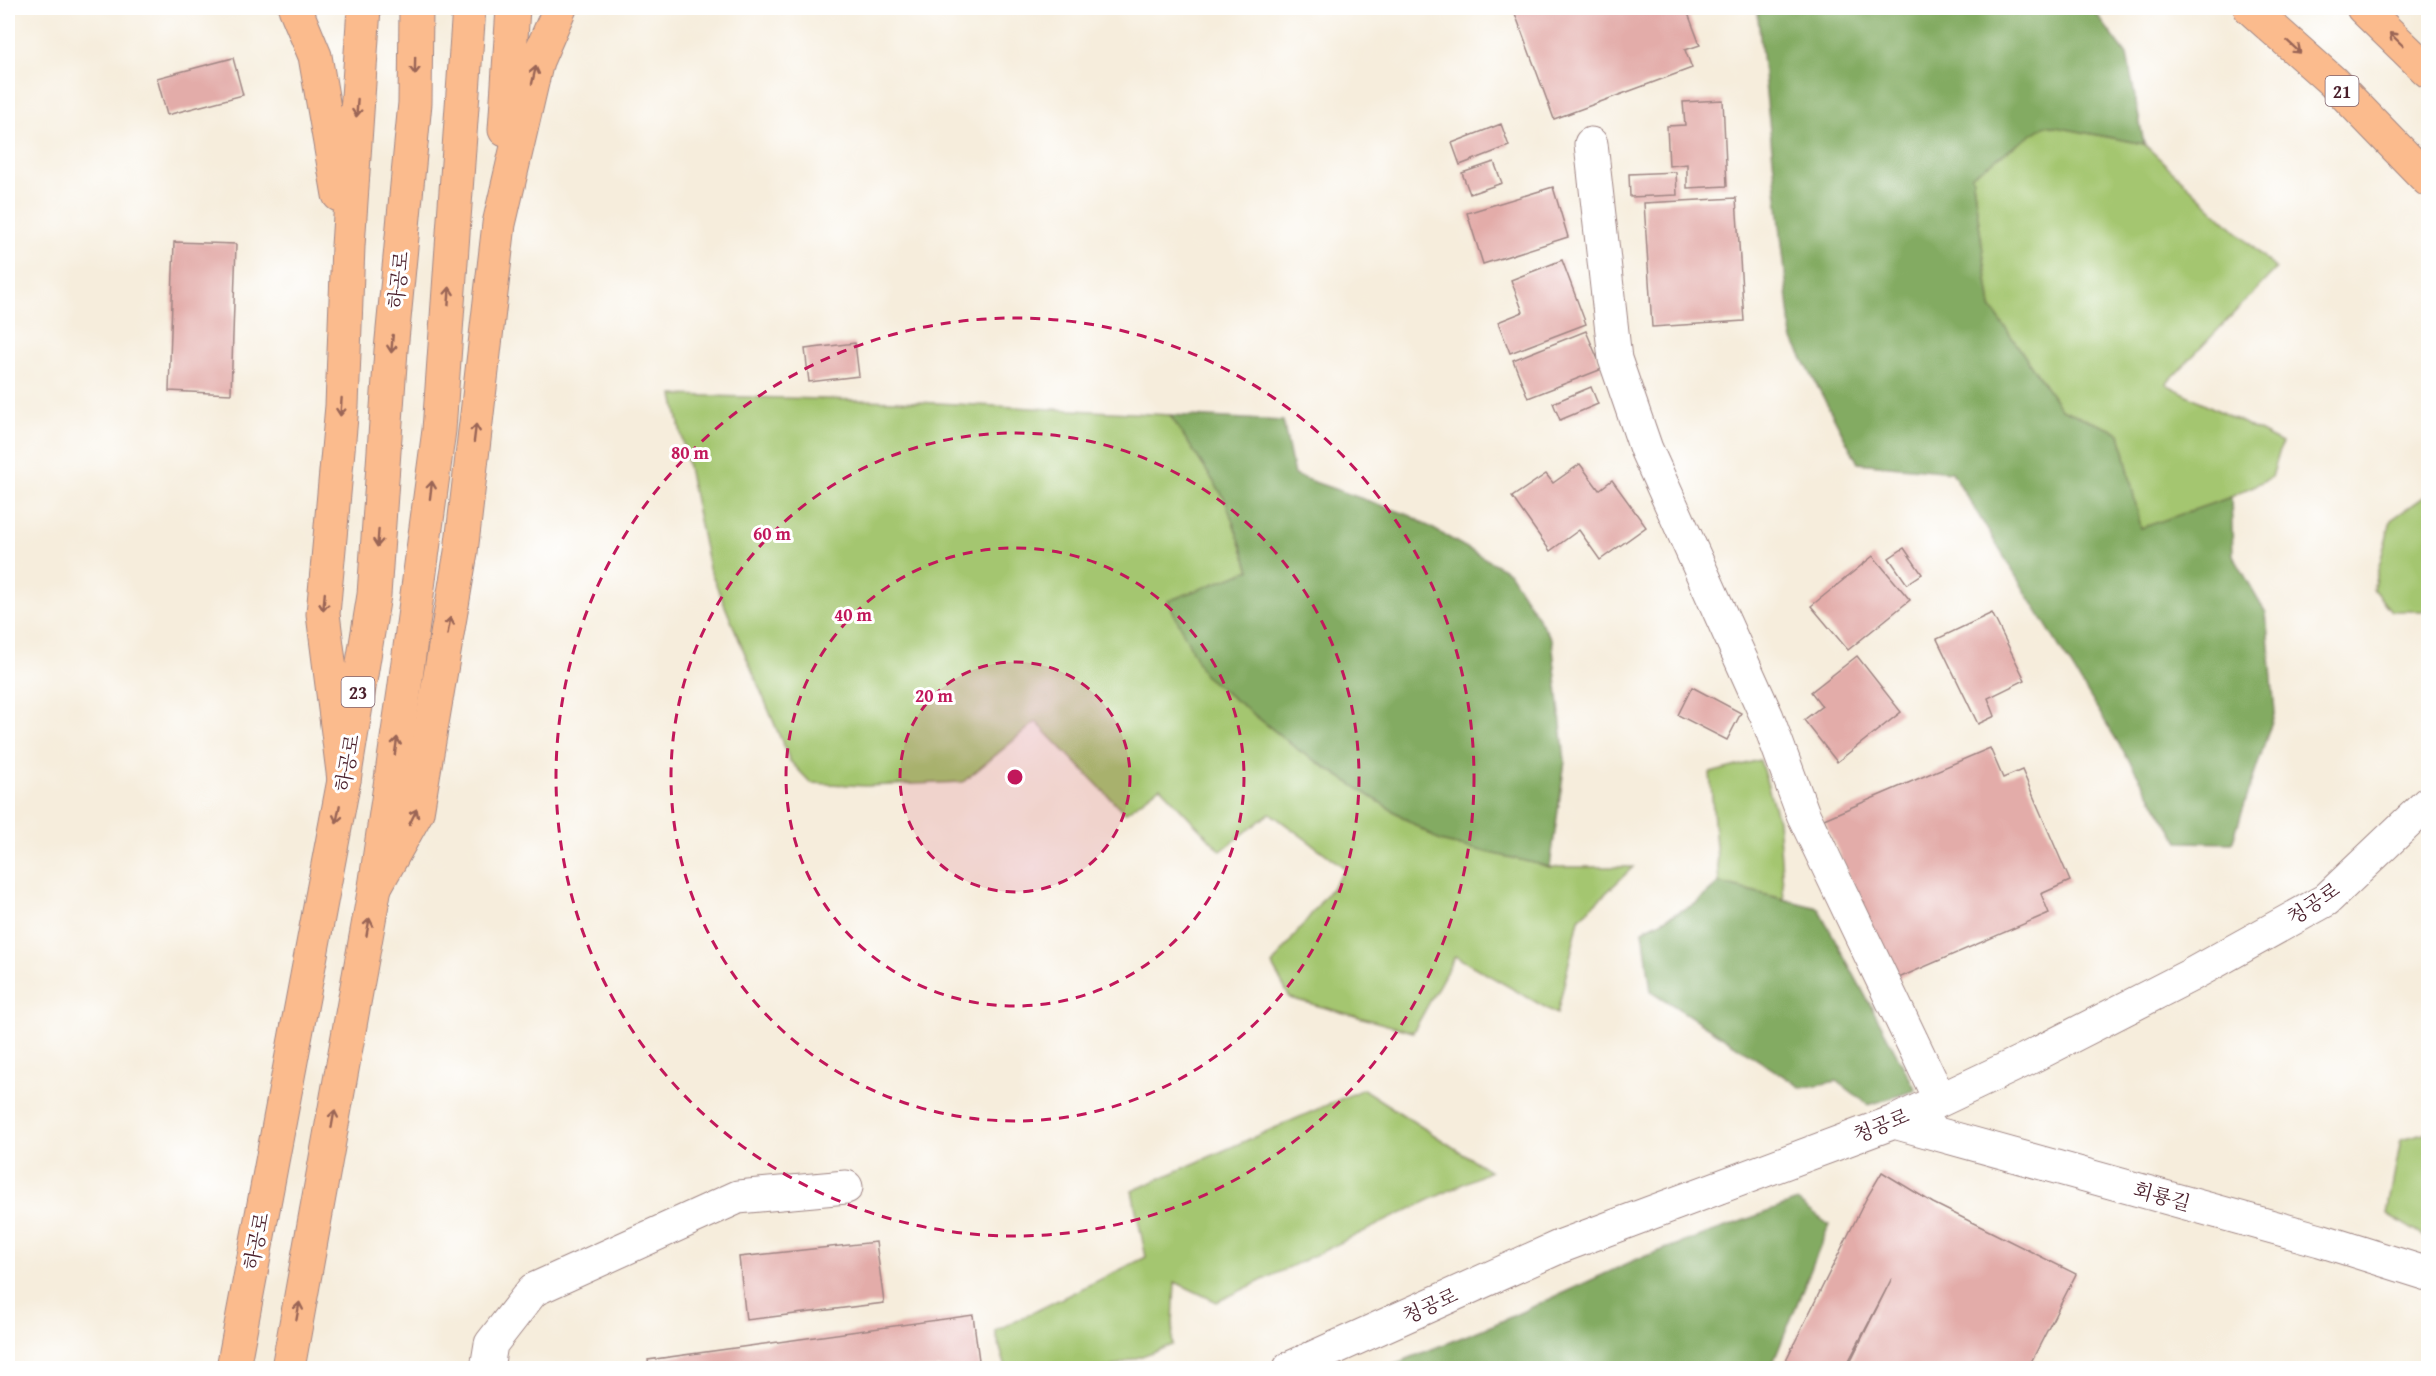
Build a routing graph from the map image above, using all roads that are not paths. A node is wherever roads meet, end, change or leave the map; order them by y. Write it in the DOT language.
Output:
graph roads {
  1 [pos="295,8"];
  2 [pos="364,8"];
  3 [pos="416,8"];
  4 [pos="469,8"];
  5 [pos="513,8"];
  6 [pos="560,8"];
  7 [pos="2250,8"];
  8 [pos="2363,8"];
  9 [pos="2428,71"];
  10 [pos="1591,144"];
  11 [pos="2428,180"];
  12 [pos="499,224"];
  13 [pos="348,246"];
  14 [pos="344,780"];
  15 [pos="2428,803"];
  16 [pos="375,887"];
  17 [pos="1940,1100"];
  18 [pos="1894,1122"];
  19 [pos="846,1187"];
  20 [pos="2428,1274"];
  21 [pos="233,1368"];
  22 [pos="288,1368"];
  23 [pos="488,1368"];
  24 [pos="1290,1368"];
  1 -- 13 [label="main road"];
  2 -- 13 [label="main road, one-way"];
  3 -- 14 [label="main road, 하공로 / 23, one-way"];
  16 -- 4 [label="main road, 23, one-way"];
  5 -- 12 [label="main road"];
  12 -- 6 [label="main road, one-way"];
  7 -- 11 [label="main road, 21, one-way"];
  9 -- 8 [label="main road, one-way"];
  10 -- 17 [label="street"];
  16 -- 12 [label="main road, one-way"];
  13 -- 14 [label="main road, one-way"];
  14 -- 21 [label="main road, 하공로 / 23, one-way"];
  15 -- 17 [label="street, 청공로"];
  22 -- 16 [label="main road, 23, one-way"];
  17 -- 18 [label="street, 청공로"];
  18 -- 20 [label="street, 회룡길"];
  18 -- 24 [label="street, 청공로"];
  19 -- 23 [label="street"];
}
